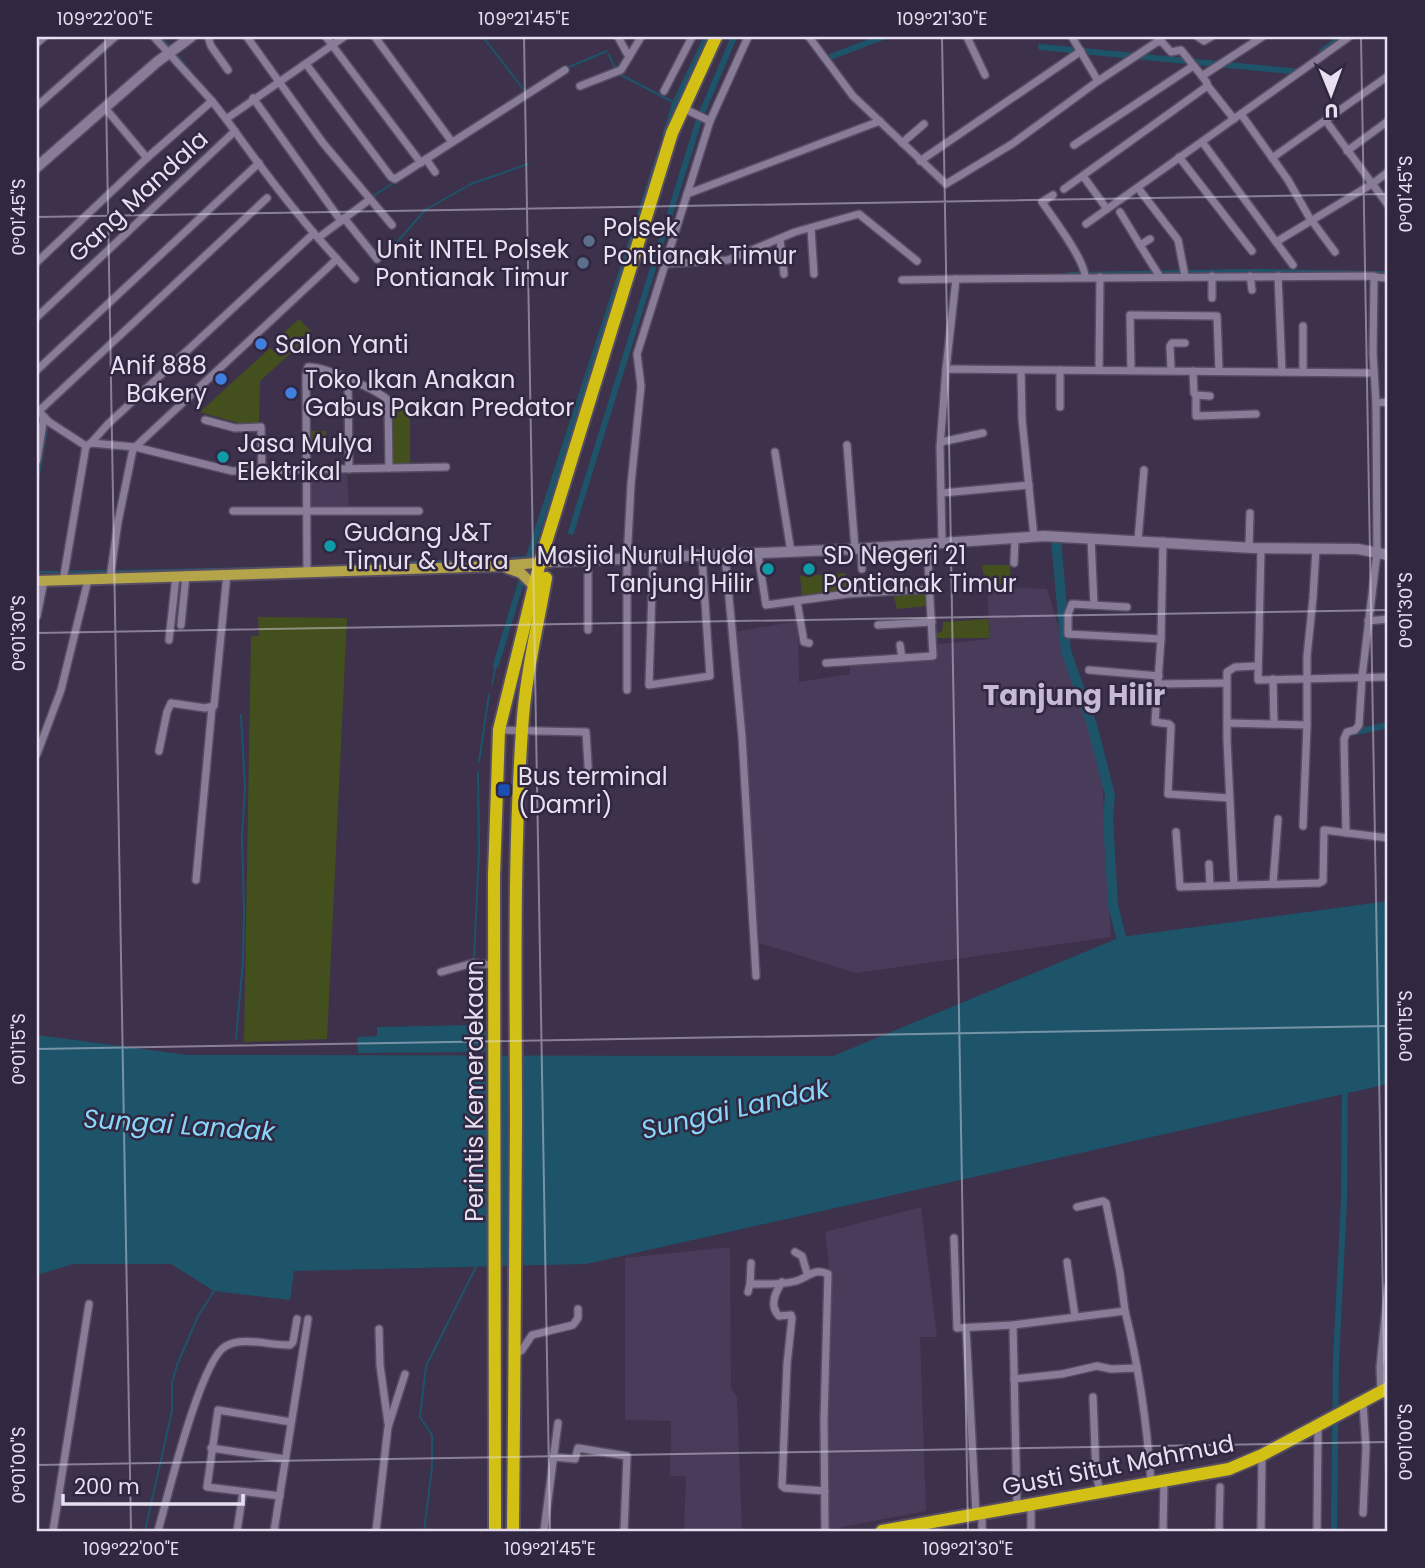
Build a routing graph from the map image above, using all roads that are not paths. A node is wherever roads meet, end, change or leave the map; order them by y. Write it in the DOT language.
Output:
graph roads {
  1 [pos="44,37"];
  2 [pos="116,37"];
  3 [pos="154,37"];
  4 [pos="191,37"];
  5 [pos="208,37"];
  6 [pos="247,37"];
  7 [pos="326,37"];
  8 [pos="344,37"];
  9 [pos="375,37"];
  10 [pos="618,37"];
  11 [pos="641,37"];
  12 [pos="692,37"];
  13 [pos="716,37"];
  14 [pos="723,37"];
  15 [pos="748,37"];
  16 [pos="809,37"];
  17 [pos="967,37"];
  18 [pos="1072,37"];
  19 [pos="1198,37"];
  20 [pos="1212,37"];
  21 [pos="1262,37"];
  22 [pos="1349,37"];
  23 [pos="37,43"];
  24 [pos="331,45"];
  25 [pos="1081,51"];
  26 [pos="168,53"];
  27 [pos="629,57"];
  28 [pos="306,64"];
  29 [pos="1194,66"];
  30 [pos="228,70"];
  31 [pos="565,70"];
  32 [pos="985,75"];
  33 [pos="1202,76"];
  34 [pos="1388,76"];
  35 [pos="278,81"];
  36 [pos="1098,81"];
  37 [pos="1208,85"];
  38 [pos="580,86"];
  39 [pos="664,91"];
  40 [pos="253,99"];
  41 [pos="212,101"];
  42 [pos="37,106"];
  43 [pos="105,108"];
  44 [pos="689,111"];
  45 [pos="1238,117"];
  46 [pos="226,119"];
  47 [pos="708,120"];
  48 [pos="880,121"];
  49 [pos="1326,121"];
  50 [pos="1388,121"];
  51 [pos="925,124"];
  52 [pos="235,131"];
  53 [pos="452,142"];
  54 [pos="902,143"];
  55 [pos="1203,143"];
  56 [pos="1074,145"];
  57 [pos="1347,151"];
  58 [pos="1180,157"];
  59 [pos="147,158"];
  60 [pos="1272,158"];
  61 [pos="920,160"];
  62 [pos="424,161"];
  63 [pos="38,163"];
  64 [pos="259,163"];
  65 [pos="435,172"];
  66 [pos="1388,172"];
  67 [pos="1083,176"];
  68 [pos="1372,184"];
  69 [pos="1138,188"];
  70 [pos="1064,189"];
  71 [pos="687,194"];
  72 [pos="1053,195"];
  73 [pos="267,198"];
  74 [pos="369,201"];
  75 [pos="1388,205"];
  76 [pos="1107,209"];
  77 [pos="1120,212"];
  78 [pos="343,220"];
  79 [pos="1311,220"];
  80 [pos="1086,224"];
  81 [pos="392,225"];
  82 [pos="811,229"];
  83 [pos="315,236"];
  84 [pos="780,239"];
  85 [pos="1150,239"];
  86 [pos="1276,242"];
  87 [pos="1140,245"];
  88 [pos="1252,251"];
  89 [pos="1335,252"];
  90 [pos="337,259"];
  91 [pos="377,259"];
  92 [pos="917,261"];
  93 [pos="37,262"];
  94 [pos="664,264"];
  95 [pos="1293,265"];
  96 [pos="784,274"];
  97 [pos="814,274"];
  98 [pos="1185,274"];
  99 [pos="1212,276"];
  100 [pos="1250,276"];
  101 [pos="1278,276"];
  102 [pos="1085,277"];
  103 [pos="1100,277"];
  104 [pos="1160,277"];
  105 [pos="1374,277"];
  106 [pos="1388,278"];
  107 [pos="355,279"];
  108 [pos="956,279"];
  109 [pos="902,280"];
  110 [pos="1252,290"];
  111 [pos="1212,298"];
  112 [pos="37,317"];
  113 [pos="1303,326"];
  114 [pos="1185,343"];
  115 [pos="946,369"];
  116 [pos="37,370"];
  117 [pos="1021,370"];
  118 [pos="1060,370"];
  119 [pos="1099,370"];
  120 [pos="1131,370"];
  121 [pos="1171,370"];
  122 [pos="1219,370"];
  123 [pos="1193,371"];
  124 [pos="1282,372"];
  125 [pos="1303,372"];
  126 [pos="1374,373"];
  127 [pos="348,379"];
  128 [pos="1196,396"];
  129 [pos="1210,396"];
  130 [pos="1388,402"];
  131 [pos="1376,403"];
  132 [pos="1060,407"];
  133 [pos="40,412"];
  134 [pos="1256,414"];
  135 [pos="205,420"];
  136 [pos="983,433"];
  137 [pos="940,442"];
  138 [pos="88,445"];
  139 [pos="847,445"];
  140 [pos="135,447"];
  141 [pos="775,452"];
  142 [pos="37,460"];
  143 [pos="446,467"];
  144 [pos="389,468"];
  145 [pos="349,469"];
  146 [pos="306,470"];
  147 [pos="1144,470"];
  148 [pos="262,471"];
  149 [pos="571,475"];
  150 [pos="1029,485"];
  151 [pos="942,493"];
  152 [pos="233,511"];
  153 [pos="419,511"];
  154 [pos="306,512"];
  155 [pos="1250,513"];
  156 [pos="1034,537"];
  157 [pos="1015,538"];
  158 [pos="1091,538"];
  159 [pos="1138,540"];
  160 [pos="1163,541"];
  161 [pos="942,542"];
  162 [pos="927,543"];
  163 [pos="1249,547"];
  164 [pos="1261,548"];
  165 [pos="858,549"];
  166 [pos="1316,549"];
  167 [pos="791,552"];
  168 [pos="1377,553"];
  169 [pos="758,554"];
  170 [pos="725,555"];
  171 [pos="1388,555"];
  172 [pos="702,557"];
  173 [pos="653,559"];
  174 [pos="627,560"];
  175 [pos="588,561"];
  176 [pos="535,563"];
  177 [pos="1014,563"];
  178 [pos="500,566"];
  179 [pos="862,569"];
  180 [pos="307,572"];
  181 [pos="226,574"];
  182 [pos="181,575"];
  183 [pos="110,578"];
  184 [pos="63,580"];
  185 [pos="88,580"];
  186 [pos="41,581"];
  187 [pos="536,587"];
  188 [pos="930,589"];
  189 [pos="797,601"];
  190 [pos="1094,605"];
  191 [pos="1127,607"];
  192 [pos="37,616"];
  193 [pos="1388,619"];
  194 [pos="1368,621"];
  195 [pos="932,622"];
  196 [pos="181,625"];
  197 [pos="878,625"];
  198 [pos="588,631"];
  199 [pos="1161,639"];
  200 [pos="169,640"];
  201 [pos="809,643"];
  202 [pos="900,645"];
  203 [pos="902,658"];
  204 [pos="826,663"];
  205 [pos="1257,666"];
  206 [pos="1088,670"];
  207 [pos="1362,677"];
  208 [pos="1388,677"];
  209 [pos="1307,678"];
  210 [pos="1159,680"];
  211 [pos="1273,680"];
  212 [pos="1227,683"];
  213 [pos="627,690"];
  214 [pos="212,707"];
  215 [pos="1227,723"];
  216 [pos="1274,724"];
  217 [pos="1307,725"];
  218 [pos="499,730"];
  219 [pos="522,730"];
  220 [pos="159,751"];
  221 [pos="37,754"];
  222 [pos="589,781"];
  223 [pos="1230,798"];
  224 [pos="1278,819"];
  225 [pos="1303,826"];
  226 [pos="1176,832"];
  227 [pos="1346,833"];
  228 [pos="1388,838"];
  229 [pos="1209,864"];
  230 [pos="196,880"];
  231 [pos="1273,884"];
  232 [pos="1234,885"];
  233 [pos="1210,886"];
  234 [pos="495,970"];
  235 [pos="441,972"];
  236 [pos="756,976"];
  237 [pos="1077,1207"];
  238 [pos="954,1238"];
  239 [pos="795,1252"];
  240 [pos="1067,1262"];
  241 [pos="751,1263"];
  242 [pos="807,1273"];
  243 [pos="782,1282"];
  244 [pos="1388,1287"];
  245 [pos="89,1304"];
  246 [pos="578,1309"];
  247 [pos="1125,1311"];
  248 [pos="1075,1316"];
  249 [pos="297,1319"];
  250 [pos="308,1320"];
  251 [pos="1013,1325"];
  252 [pos="966,1328"];
  253 [pos="379,1329"];
  254 [pos="516,1354"];
  255 [pos="1137,1368"];
  256 [pos="405,1374"];
  257 [pos="1014,1379"];
  258 [pos="515,1380"];
  259 [pos="495,1387"];
  260 [pos="1385,1391"];
  261 [pos="1093,1397"];
  262 [pos="1363,1403"];
  263 [pos="291,1422"];
  264 [pos="558,1423"];
  265 [pos="1322,1424"];
  266 [pos="388,1427"];
  267 [pos="211,1448"];
  268 [pos="1262,1455"];
  269 [pos="554,1457"];
  270 [pos="285,1460"];
  271 [pos="1157,1482"];
  272 [pos="1220,1487"];
  273 [pos="825,1491"];
  274 [pos="243,1492"];
  275 [pos="1100,1492"];
  276 [pos="280,1496"];
  277 [pos="1031,1504"];
  278 [pos="1017,1507"];
  279 [pos="1363,1513"];
  280 [pos="979,1514"];
  281 [pos="930,1527"];
  282 [pos="53,1531"];
  283 [pos="158,1531"];
  284 [pos="237,1531"];
  285 [pos="274,1531"];
  286 [pos="376,1531"];
  287 [pos="495,1531"];
  288 [pos="513,1531"];
  289 [pos="544,1531"];
  290 [pos="624,1531"];
  291 [pos="825,1531"];
  292 [pos="882,1531"];
  293 [pos="982,1531"];
  294 [pos="1031,1531"];
  295 [pos="1163,1531"];
  296 [pos="1219,1531"];
  297 [pos="1261,1531"];
  298 [pos="1317,1531"];
  1 -- 23 [label="street"];
  2 -- 42 [label="street"];
  3 -- 26 [label="street"];
  4 -- 26 [label="street"];
  5 -- 30 [label="street"];
  6 -- 35 [label="street"];
  7 -- 24 [label="street"];
  8 -- 24 [label="street"];
  9 -- 53 [label="street"];
  10 -- 27 [label="street"];
  11 -- 27 [label="street"];
  12 -- 39 [label="street"];
  13 -- 149 [label="highway"];
  14 -- 44 [label="highway"];
  15 -- 47 [label="street"];
  16 -- 48 [label="street"];
  17 -- 32 [label="street"];
  18 -- 25 [label="street"];
  19 -- 20 [label="street"];
  21 -- 33 [label="street"];
  22 -- 45 [label="street"];
  24 -- 28 [label="street"];
  24 -- 62 [label="street"];
  25 -- 36 [label="street"];
  25 -- 61 [label="street"];
  26 -- 41 [label="street"];
  26 -- 43 [label="street"];
  27 -- 38 [label="street"];
  28 -- 35 [label="street"];
  28 -- 62 [label="street"];
  29 -- 33 [label="street"];
  29 -- 36 [label="street"];
  29 -- 56 [label="street"];
  31 -- 53 [label="street"];
  33 -- 37 [label="street"];
  34 -- 49 [label="street"];
  35 -- 40 [label="street"];
  35 -- 74 [label="street"];
  36 -- 61 [label="street"];
  37 -- 45 [label="street"];
  37 -- 67 [label="street"];
  40 -- 46 [label="street"];
  40 -- 78 [label="street"];
  41 -- 46 [label="street"];
  41 -- 59 [label="street"];
  43 -- 59 [label="street"];
  43 -- 63 [label="street"];
  44 -- 47 [label="street"];
  44 -- 149 [label="highway"];
  45 -- 55 [label="street"];
  45 -- 60 [label="street"];
  46 -- 52 [label="street"];
  47 -- 71 [label="street"];
  48 -- 54 [label="street"];
  48 -- 71 [label="street"];
  49 -- 57 [label="street"];
  49 -- 60 [label="street"];
  50 -- 57 [label="street"];
  51 -- 54 [label="street"];
  52 -- 64 [label="street"];
  52 -- 112 [label="street, Gang Mandala"];
  53 -- 62 [label="street"];
  54 -- 61 [label="street"];
  55 -- 58 [label="street"];
  55 -- 86 [label="street"];
  57 -- 68 [label="street"];
  58 -- 69 [label="street"];
  58 -- 88 [label="street"];
  59 -- 93 [label="street"];
  60 -- 79 [label="street"];
  62 -- 65 [label="street"];
  64 -- 83 [label="street"];
  64 -- 116 [label="street"];
  66 -- 68 [label="street"];
  67 -- 70 [label="street"];
  67 -- 76 [label="street"];
  68 -- 75 [label="street"];
  68 -- 79 [label="street"];
  69 -- 76 [label="street"];
  69 -- 98 [label="street"];
  71 -- 94 [label="street"];
  72 -- 102 [label="street"];
  73 -- 133 [label="street"];
  74 -- 78 [label="street"];
  74 -- 81 [label="street"];
  76 -- 80 [label="street"];
  77 -- 87 [label="street"];
  78 -- 83 [label="street"];
  78 -- 91 [label="street"];
  79 -- 86 [label="street"];
  79 -- 89 [label="street"];
  82 -- 84 [label="street"];
  82 -- 92 [label="street"];
  82 -- 97 [label="street"];
  83 -- 90 [label="street"];
  83 -- 138 [label="street"];
  84 -- 94 [label="street"];
  84 -- 96 [label="street"];
  85 -- 87 [label="street"];
  86 -- 95 [label="street"];
  87 -- 104 [label="street"];
  90 -- 107 [label="street"];
  90 -- 140 [label="street"];
  94 -- 174 [label="street"];
  98 -- 99 [label="street"];
  98 -- 104 [label="street"];
  99 -- 100 [label="street"];
  99 -- 111 [label="street"];
  100 -- 101 [label="street"];
  100 -- 110 [label="street"];
  101 -- 105 [label="street"];
  101 -- 124 [label="street"];
  102 -- 103 [label="street"];
  102 -- 108 [label="street"];
  103 -- 104 [label="street"];
  103 -- 119 [label="street"];
  105 -- 106 [label="street"];
  105 -- 126 [label="street"];
  108 -- 109 [label="street"];
  108 -- 115 [label="street"];
  113 -- 125 [label="street"];
  114 -- 121 [label="street"];
  115 -- 117 [label="street"];
  115 -- 137 [label="street"];
  117 -- 118 [label="street"];
  117 -- 150 [label="street"];
  118 -- 119 [label="street"];
  118 -- 132 [label="street"];
  119 -- 120 [label="street"];
  120 -- 121 [label="street"];
  120 -- 122 [label="street"];
  121 -- 123 [label="street"];
  122 -- 123 [label="street"];
  122 -- 124 [label="street"];
  123 -- 128 [label="street"];
  124 -- 125 [label="street"];
  125 -- 126 [label="street"];
  126 -- 131 [label="street"];
  127 -- 144 [label="street"];
  127 -- 145 [label="street"];
  127 -- 146 [label="street"];
  128 -- 129 [label="street"];
  128 -- 134 [label="street"];
  130 -- 131 [label="street"];
  131 -- 168 [label="street"];
  133 -- 138 [label="street"];
  133 -- 142 [label="street"];
  135 -- 148 [label="street"];
  136 -- 137 [label="street"];
  137 -- 151 [label="street"];
  138 -- 140 [label="street"];
  138 -- 184 [label="street"];
  139 -- 165 [label="street"];
  140 -- 148 [label="street"];
  140 -- 183 [label="street"];
  141 -- 167 [label="street"];
  143 -- 144 [label="street"];
  144 -- 145 [label="street"];
  145 -- 146 [label="street"];
  146 -- 148 [label="street"];
  146 -- 154 [label="street"];
  147 -- 159 [label="street"];
  149 -- 176 [label="highway"];
  150 -- 151 [label="street"];
  150 -- 156 [label="street"];
  151 -- 161 [label="street"];
  152 -- 154 [label="street"];
  153 -- 154 [label="street"];
  154 -- 180 [label="street"];
  155 -- 163 [label="street"];
  156 -- 157 [label="street"];
  156 -- 158 [label="street"];
  157 -- 161 [label="street"];
  157 -- 177 [label="street"];
  158 -- 159 [label="street"];
  158 -- 190 [label="street"];
  159 -- 160 [label="street"];
  160 -- 163 [label="street"];
  160 -- 199 [label="street"];
  161 -- 162 [label="street"];
  162 -- 165 [label="street"];
  162 -- 188 [label="street"];
  163 -- 164 [label="street"];
  164 -- 166 [label="street"];
  164 -- 205 [label="street"];
  165 -- 167 [label="street"];
  165 -- 179 [label="street"];
  166 -- 168 [label="street"];
  166 -- 209 [label="street"];
  167 -- 169 [label="street"];
  168 -- 171 [label="street"];
  168 -- 194 [label="street"];
  169 -- 170 [label="street"];
  169 -- 189 [label="street"];
  170 -- 172 [label="street"];
  170 -- 236 [label="street"];
  172 -- 173 [label="street"];
  172 -- 173 [label="street"];
  173 -- 174 [label="street"];
  174 -- 175 [label="street"];
  174 -- 213 [label="street"];
  175 -- 176 [label="street"];
  175 -- 198 [label="street"];
  176 -- 178 [label="main road"];
  176 -- 187 [label="highway, Perintis Kemerdekaan"];
  176 -- 219 [label="highway"];
  178 -- 180 [label="main road"];
  178 -- 187 [label="main road"];
  180 -- 181 [label="main road"];
  181 -- 182 [label="main road"];
  181 -- 214 [label="street"];
  182 -- 183 [label="main road"];
  182 -- 196 [label="street"];
  182 -- 200 [label="street"];
  183 -- 185 [label="main road"];
  184 -- 185 [label="main road"];
  184 -- 186 [label="main road"];
  185 -- 221 [label="street"];
  186 -- 192 [label="street"];
  187 -- 218 [label="highway, Perintis Kemerdekaan"];
  188 -- 189 [label="street"];
  188 -- 195 [label="street"];
  189 -- 201 [label="street"];
  190 -- 191 [label="street"];
  190 -- 199 [label="street"];
  193 -- 194 [label="street"];
  194 -- 207 [label="street"];
  195 -- 197 [label="street"];
  195 -- 203 [label="street"];
  199 -- 210 [label="street"];
  202 -- 203 [label="street"];
  203 -- 204 [label="street"];
  205 -- 211 [label="street"];
  205 -- 212 [label="street"];
  206 -- 210 [label="street"];
  207 -- 208 [label="street"];
  207 -- 209 [label="street"];
  207 -- 227 [label="street"];
  209 -- 211 [label="street"];
  209 -- 217 [label="street"];
  210 -- 212 [label="street"];
  210 -- 223 [label="street"];
  211 -- 216 [label="street"];
  212 -- 215 [label="street"];
  214 -- 220 [label="street"];
  214 -- 230 [label="street"];
  215 -- 216 [label="street"];
  215 -- 223 [label="street"];
  216 -- 217 [label="street"];
  217 -- 225 [label="street"];
  218 -- 219 [label="street"];
  218 -- 234 [label="highway, Perintis Kemerdekaan"];
  219 -- 222 [label="street"];
  219 -- 254 [label="highway"];
  223 -- 232 [label="street"];
  224 -- 231 [label="street"];
  226 -- 233 [label="street"];
  227 -- 228 [label="street"];
  227 -- 231 [label="street"];
  229 -- 233 [label="street"];
  231 -- 232 [label="street"];
  232 -- 233 [label="street"];
  234 -- 235 [label="street"];
  234 -- 259 [label="highway, Perintis Kemerdekaan"];
  237 -- 247 [label="street"];
  238 -- 252 [label="street"];
  239 -- 242 [label="street"];
  240 -- 248 [label="street"];
  241 -- 243 [label="street"];
  242 -- 243 [label="street"];
  242 -- 273 [label="street"];
  243 -- 273 [label="street"];
  244 -- 260 [label="street"];
  245 -- 282 [label="street"];
  246 -- 254 [label="street"];
  247 -- 248 [label="street"];
  247 -- 255 [label="street"];
  248 -- 251 [label="street"];
  249 -- 283 [label="street"];
  250 -- 263 [label="street"];
  251 -- 252 [label="street"];
  251 -- 257 [label="street"];
  252 -- 280 [label="street"];
  253 -- 266 [label="street"];
  254 -- 258 [label="highway"];
  255 -- 257 [label="street"];
  255 -- 271 [label="street"];
  256 -- 266 [label="street"];
  257 -- 278 [label="street"];
  258 -- 259 [label="highway"];
  258 -- 288 [label="highway"];
  259 -- 287 [label="highway, Perintis Kemerdekaan"];
  260 -- 262 [label="highway, Gusti Situt Mahmud"];
  261 -- 275 [label="street"];
  262 -- 265 [label="highway, Gusti Situt Mahmud"];
  262 -- 279 [label="street"];
  263 -- 267 [label="street"];
  263 -- 270 [label="street"];
  264 -- 269 [label="street"];
  265 -- 268 [label="highway, Gusti Situt Mahmud"];
  265 -- 298 [label="street"];
  266 -- 286 [label="street"];
  267 -- 270 [label="street"];
  267 -- 274 [label="street"];
  268 -- 271 [label="highway, Gusti Situt Mahmud"];
  268 -- 297 [label="street"];
  269 -- 289 [label="street"];
  269 -- 290 [label="street"];
  270 -- 276 [label="street"];
  271 -- 275 [label="highway, Gusti Situt Mahmud"];
  271 -- 295 [label="street"];
  272 -- 296 [label="street"];
  273 -- 291 [label="street"];
  274 -- 276 [label="street"];
  274 -- 284 [label="street"];
  275 -- 277 [label="highway, Gusti Situt Mahmud"];
  276 -- 285 [label="street"];
  277 -- 278 [label="highway, Gusti Situt Mahmud"];
  277 -- 294 [label="street"];
  278 -- 280 [label="highway, Gusti Situt Mahmud"];
  280 -- 281 [label="highway, Gusti Situt Mahmud"];
  280 -- 293 [label="street"];
  281 -- 292 [label="highway, Gusti Situt Mahmud"];
}
